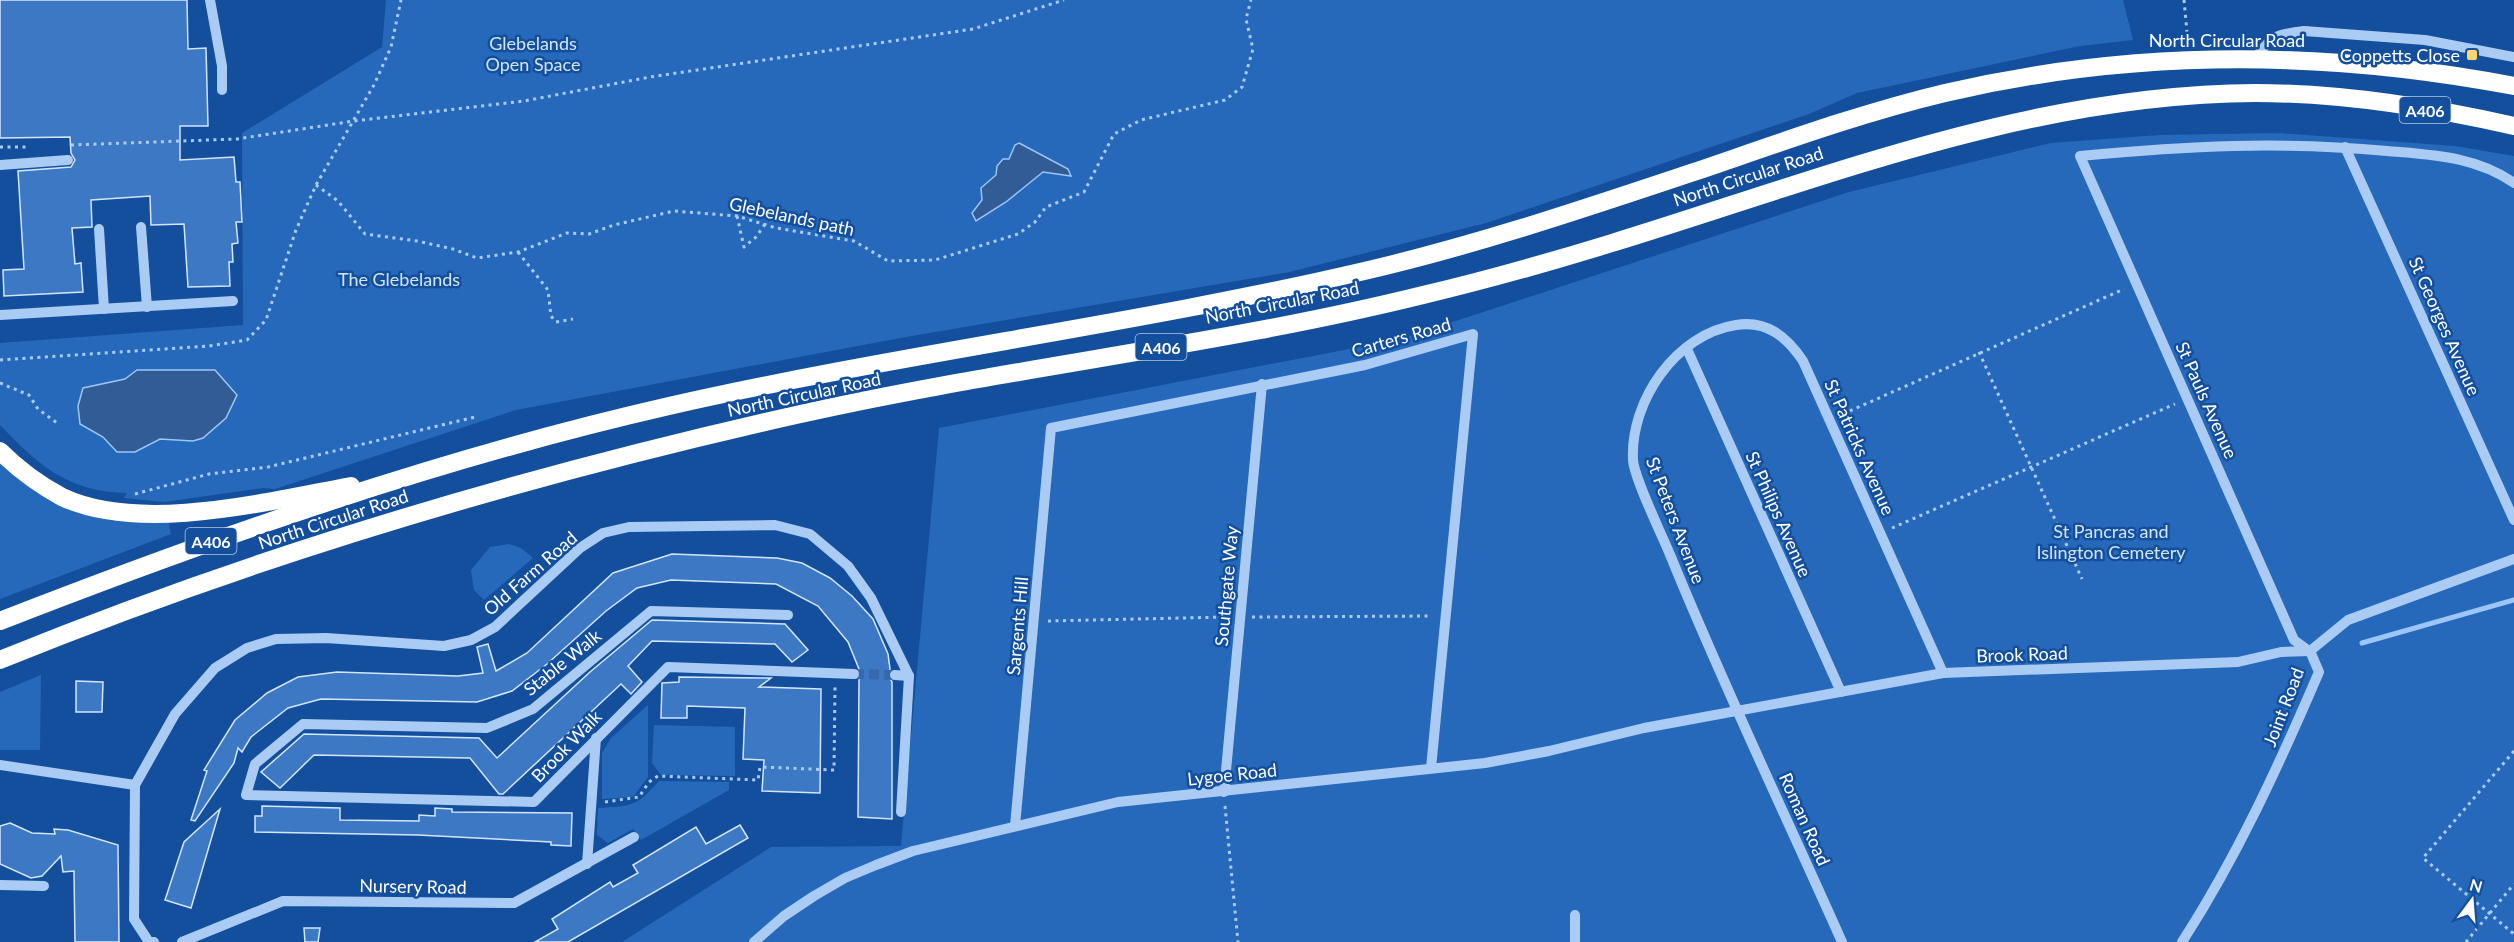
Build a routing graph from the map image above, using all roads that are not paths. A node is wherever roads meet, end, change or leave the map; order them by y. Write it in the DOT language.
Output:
graph roads {
  1 [pos="210,0"];
  2 [pos="2514,57"];
  3 [pos="2256,58"];
  4 [pos="2514,86"];
  5 [pos="222,90"];
  6 [pos="2514,126"];
  7 [pos="2345,147"];
  8 [pos="68,160"];
  9 [pos="0,165"];
  10 [pos="2514,183"];
  11 [pos="141,227"];
  12 [pos="99,229"];
  13 [pos="233,301"];
  14 [pos="147,306"];
  15 [pos="104,309"];
  16 [pos="0,315"];
  17 [pos="1687,349"];
  18 [pos="1262,384"];
  19 [pos="1051,428"];
  20 [pos="0,451"];
  21 [pos="425,472"];
  22 [pos="2514,520"];
  23 [pos="2514,559"];
  24 [pos="788,615"];
  25 [pos="0,621"];
  26 [pos="2310,651"];
  27 [pos="0,660"];
  28 [pos="1943,673"];
  29 [pos="854,674"];
  30 [pos="895,675"];
  31 [pos="909,676"];
  32 [pos="1841,692"];
  33 [pos="1737,710"];
  34 [pos="596,738"];
  35 [pos="0,765"];
  36 [pos="1431,768"];
  37 [pos="135,785"];
  38 [pos="1224,792"];
  39 [pos="246,795"];
  40 [pos="901,812"];
  41 [pos="1015,826"];
  42 [pos="634,837"];
  43 [pos="587,864"];
  44 [pos="0,885"];
  45 [pos="44,886"];
  46 [pos="1575,915"];
  47 [pos="154,942"];
  48 [pos="182,942"];
  49 [pos="754,942"];
  50 [pos="1575,942"];
  51 [pos="1842,942"];
  52 [pos="2182,942"];
  1 -- 5 [label="street"];
  2 -- 3 [label="street"];
  3 -- 4 [label="highway, North Circular Road / A406"];
  3 -- 21 [label="highway, North Circular Road / A406"];
  6 -- 27 [label="highway, North Circular Road / A406"];
  7 -- 10 [label="street"];
  7 -- 22 [label="street, St Georges Avenue"];
  7 -- 26 [label="street, St Pauls Avenue"];
  8 -- 9 [label="street"];
  11 -- 14 [label="street"];
  12 -- 15 [label="street"];
  13 -- 14 [label="street"];
  14 -- 15 [label="street"];
  15 -- 16 [label="street"];
  17 -- 28 [label="street, St Patricks Avenue"];
  17 -- 32 [label="street, St Philips Avenue"];
  17 -- 33 [label="street, St Peters Avenue"];
  18 -- 19 [label="street, Carters Road"];
  18 -- 36 [label="street, Carters Road"];
  18 -- 38 [label="street, Southgate Way"];
  19 -- 41 [label="street, Sargents Hill"];
  20 -- 21 [label="highway, A406"];
  21 -- 25 [label="highway, North Circular Road / A406"];
  23 -- 26 [label="street, Joint Road"];
  24 -- 39 [label="street, Stable Walk"];
  26 -- 28 [label="street, Brook Road"];
  26 -- 52 [label="street, Joint Road"];
  28 -- 32 [label="street, Brook Road"];
  29 -- 34 [label="street, Brook Walk"];
  30 -- 31 [label="street"];
  31 -- 37 [label="street, Old Farm Road"];
  31 -- 40 [label="street, Old Farm Road"];
  32 -- 33 [label="street, Brook Road"];
  33 -- 36 [label="street, Lygoe Road"];
  33 -- 51 [label="street, Roman Road"];
  34 -- 39 [label="street, Brook Walk"];
  34 -- 43 [label="street"];
  35 -- 37 [label="street"];
  36 -- 38 [label="street, Lygoe Road"];
  37 -- 47 [label="street"];
  38 -- 41 [label="street, Lygoe Road"];
  41 -- 49 [label="street, Lygoe Road"];
  42 -- 43 [label="street, Nursery Road"];
  43 -- 48 [label="street, Nursery Road"];
  44 -- 45 [label="street"];
  46 -- 50 [label="street"];
}
